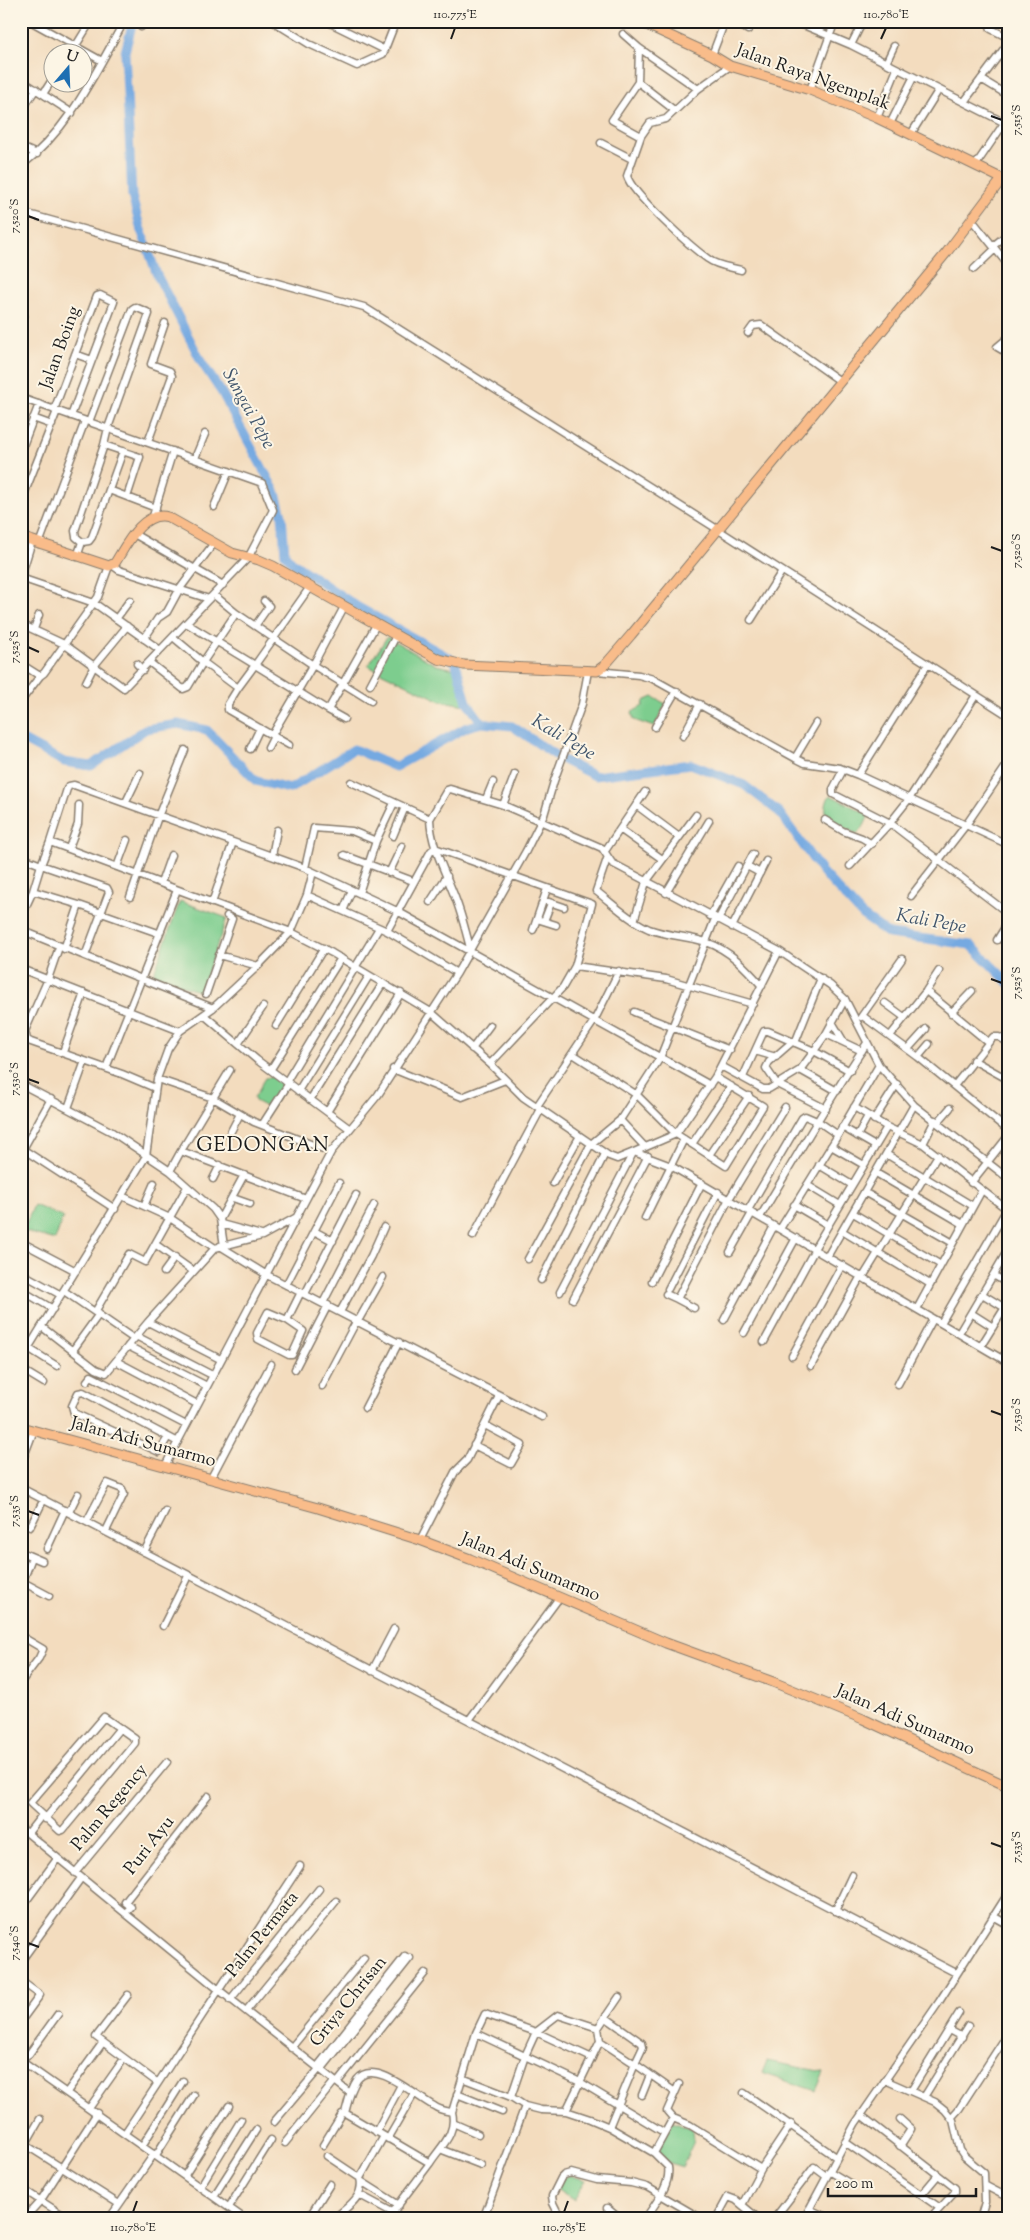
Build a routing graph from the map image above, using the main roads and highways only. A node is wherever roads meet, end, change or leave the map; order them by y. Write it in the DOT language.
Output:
graph roads {
  1 [pos="638,21"];
  2 [pos="1006,180"];
  3 [pos="21,538"];
  4 [pos="21,1427"];
  5 [pos="1009,1787"];
  1 -- 2 [label="main road, Jalan Raya Ngemplak"];
  2 -- 3 [label="main road"];
  4 -- 5 [label="main road, Jalan Adi Sumarmo"];
}
